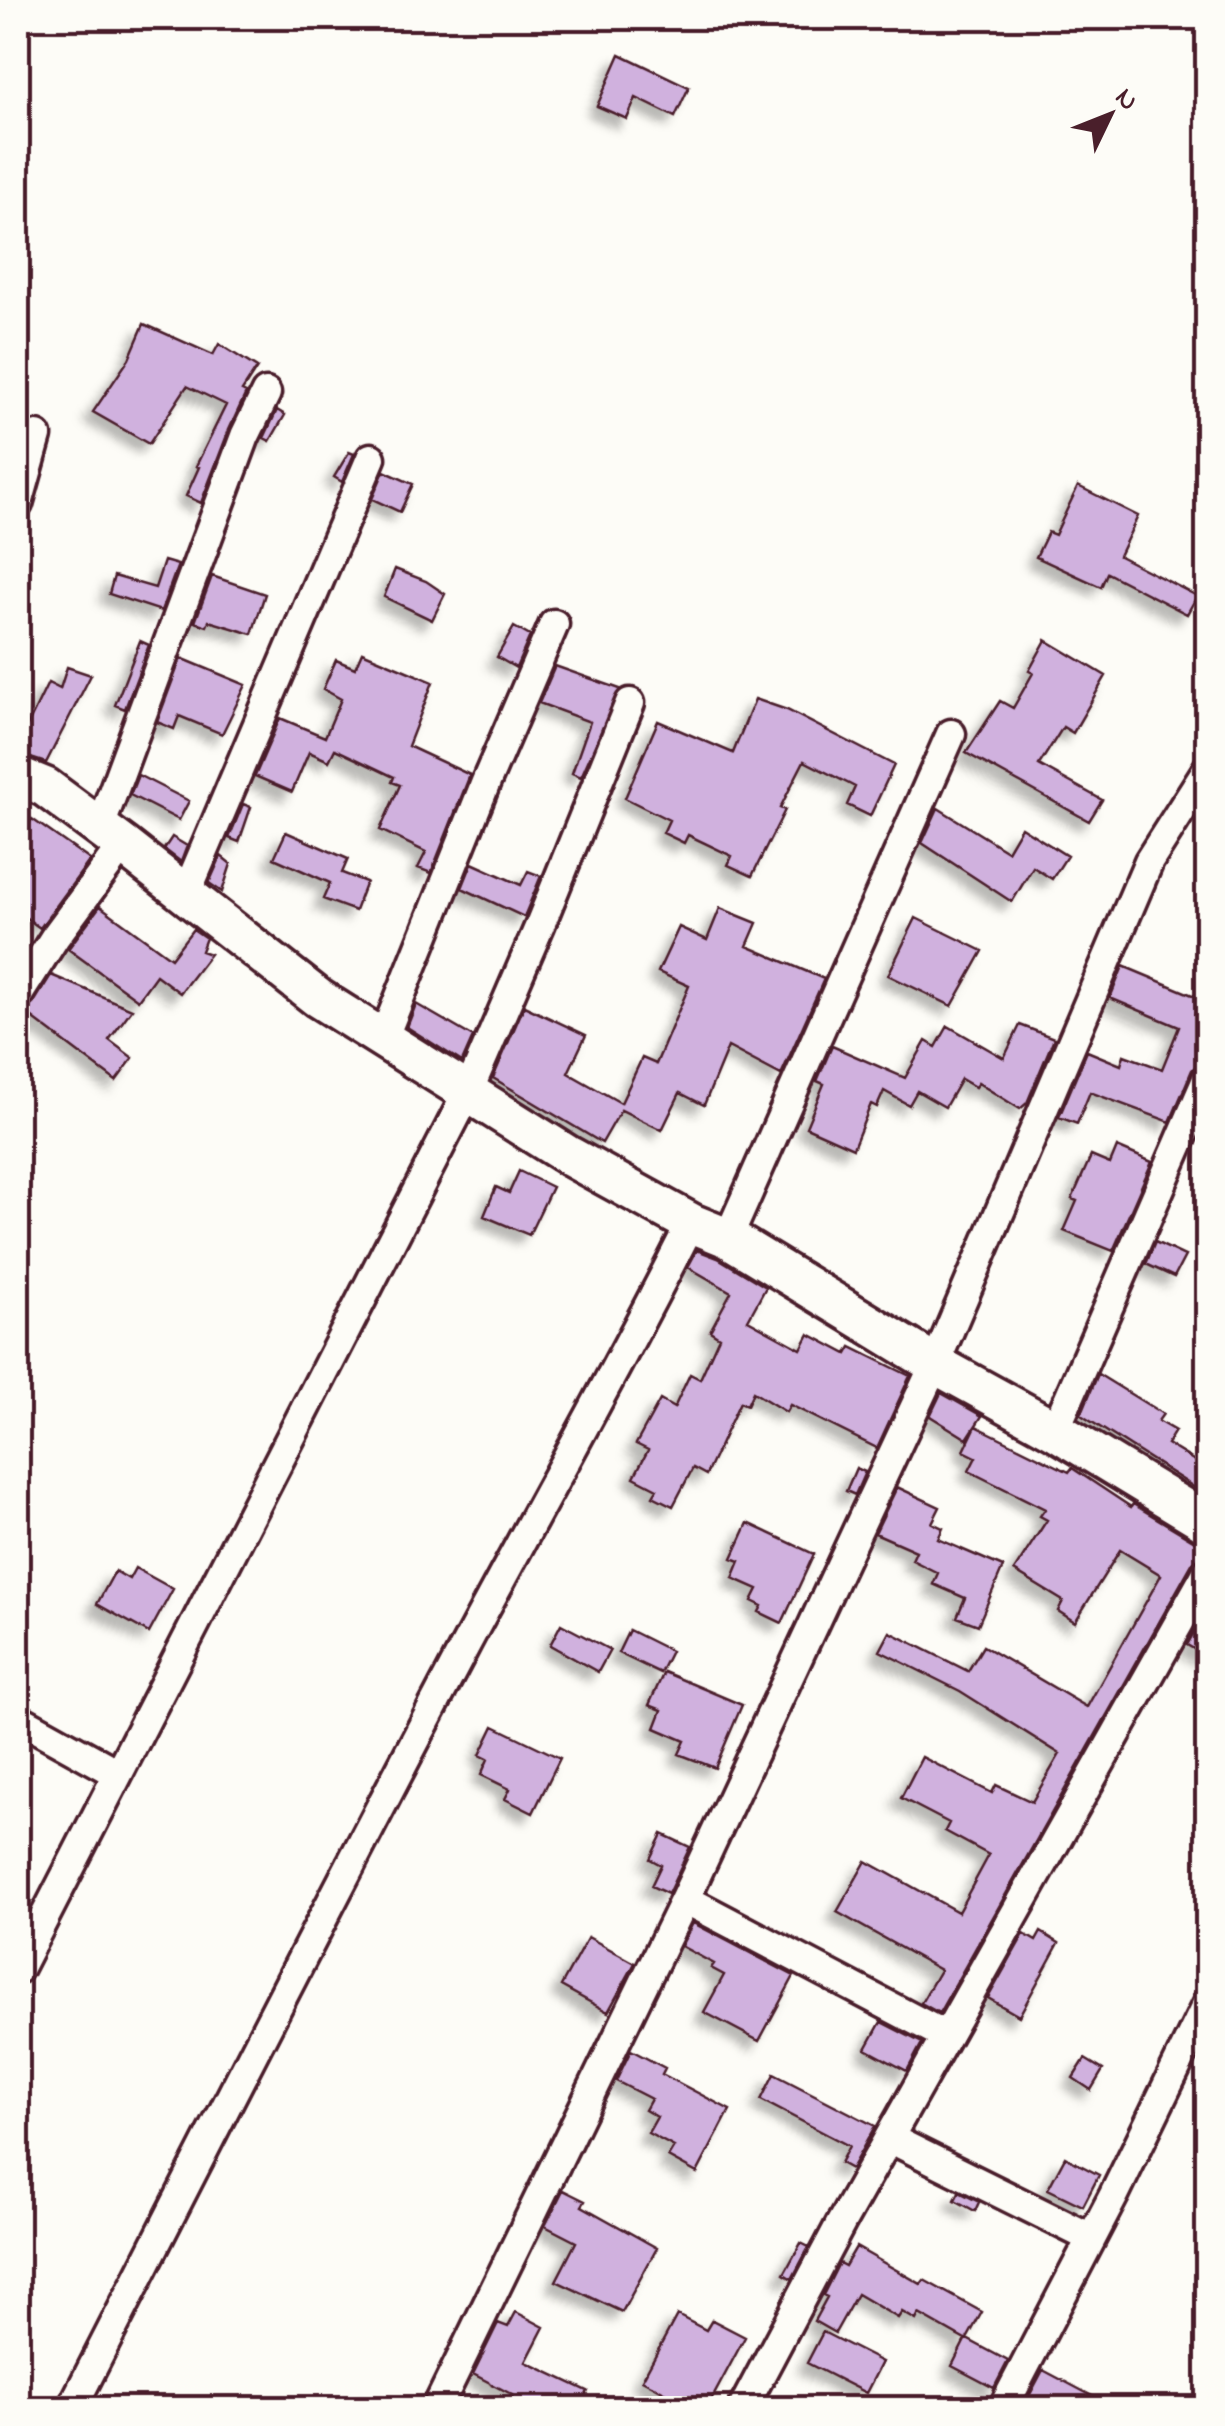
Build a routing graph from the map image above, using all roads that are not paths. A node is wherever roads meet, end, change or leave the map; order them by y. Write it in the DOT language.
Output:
graph roads {
  1 [pos="266,393"];
  2 [pos="37,436"];
  3 [pos="371,458"];
  4 [pos="18,504"];
  5 [pos="554,624"];
  6 [pos="630,703"];
  7 [pos="950,734"];
  8 [pos="1208,768"];
  9 [pos="18,776"];
  10 [pos="111,836"];
  11 [pos="185,896"];
  12 [pos="18,995"];
  13 [pos="383,1039"];
  14 [pos="1208,1076"];
  15 [pos="468,1092"];
  16 [pos="691,1223"];
  17 [pos="728,1238"];
  18 [pos="935,1364"];
  19 [pos="1055,1430"];
  20 [pos="1208,1523"];
  21 [pos="1208,1572"];
  22 [pos="18,1718"];
  23 [pos="117,1773"];
  24 [pos="685,1899"];
  25 [pos="18,1969"];
  26 [pos="1208,2002"];
  27 [pos="946,2036"];
  28 [pos="890,2138"];
  29 [pos="1092,2238"];
  30 [pos="72,2408"];
  31 [pos="437,2408"];
  32 [pos="742,2408"];
  33 [pos="1003,2408"];
  1 -- 10 [label="street"];
  2 -- 4 [label="street"];
  3 -- 11 [label="street"];
  5 -- 13 [label="street"];
  6 -- 15 [label="street"];
  7 -- 17 [label="street"];
  8 -- 18 [label="street"];
  9 -- 10 [label="street"];
  10 -- 11 [label="street"];
  10 -- 12 [label="street"];
  11 -- 13 [label="street"];
  13 -- 15 [label="street"];
  14 -- 19 [label="street"];
  15 -- 16 [label="street"];
  15 -- 23 [label="street"];
  16 -- 17 [label="street"];
  16 -- 30 [label="street"];
  17 -- 18 [label="street"];
  18 -- 19 [label="street"];
  18 -- 24 [label="street"];
  19 -- 20 [label="street"];
  21 -- 27 [label="street"];
  22 -- 23 [label="street"];
  23 -- 25 [label="street"];
  24 -- 27 [label="street"];
  24 -- 31 [label="street"];
  26 -- 29 [label="street"];
  27 -- 28 [label="street"];
  28 -- 29 [label="street"];
  28 -- 32 [label="street"];
  29 -- 33 [label="street"];
}
